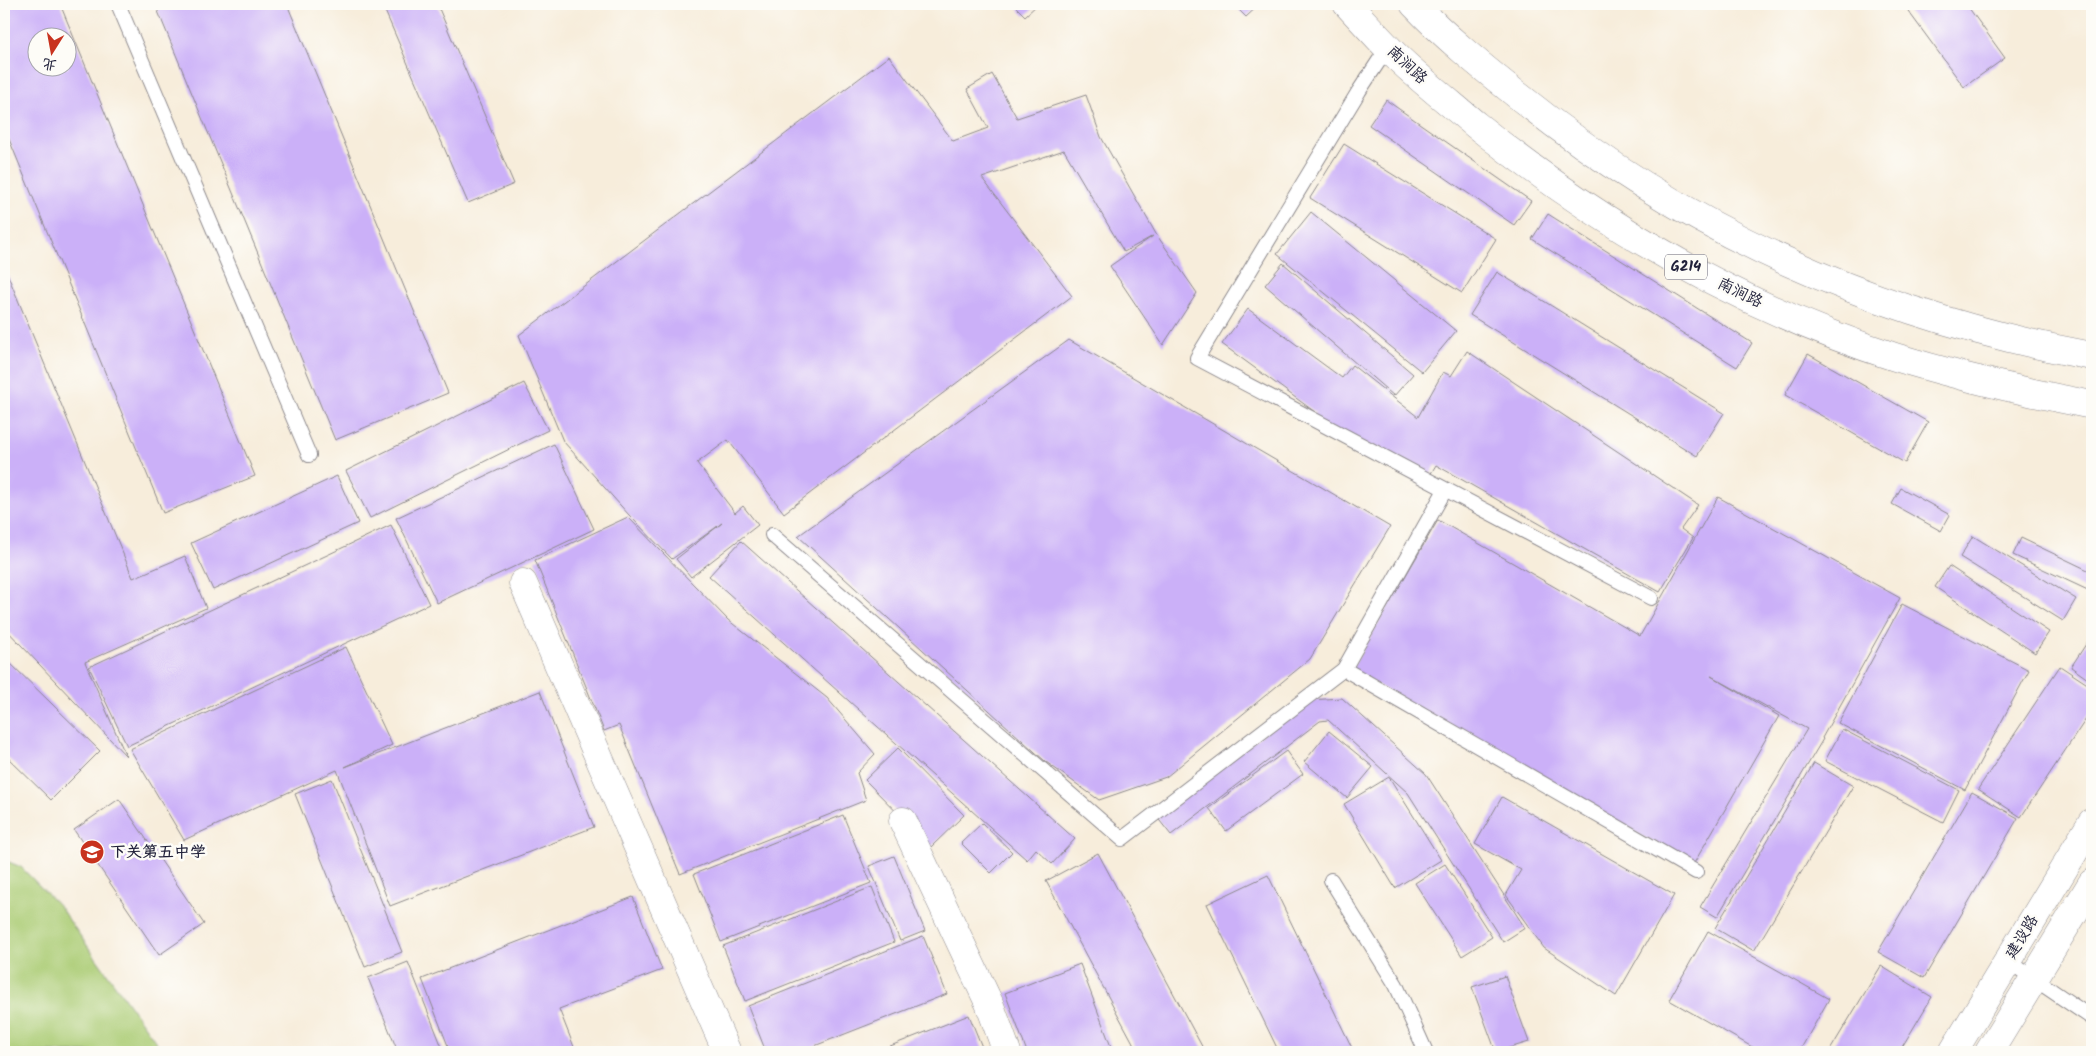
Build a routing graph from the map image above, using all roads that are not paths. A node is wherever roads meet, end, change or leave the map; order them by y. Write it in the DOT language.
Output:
graph roads {
  1 [pos="118,4"];
  2 [pos="1346,4"];
  3 [pos="1414,4"];
  4 [pos="1388,47"];
  5 [pos="2092,356"];
  6 [pos="2092,405"];
  7 [pos="309,455"];
  8 [pos="1446,490"];
  9 [pos="772,535"];
  10 [pos="522,583"];
  11 [pos="1651,598"];
  12 [pos="1344,669"];
  13 [pos="903,821"];
  14 [pos="2092,822"];
  15 [pos="1696,872"];
  16 [pos="1331,880"];
  17 [pos="2092,883"];
  18 [pos="2008,961"];
  19 [pos="2034,978"];
  20 [pos="2092,1018"];
  21 [pos="728,1052"];
  22 [pos="1007,1052"];
  23 [pos="1426,1052"];
  24 [pos="1953,1052"];
  25 [pos="1989,1052"];
  1 -- 7 [label="lane"];
  2 -- 4 [label="main road, 南涧路 / G214"];
  3 -- 5 [label="main road"];
  4 -- 6 [label="main road, 南涧路 / G214"];
  4 -- 8 [label="lane"];
  8 -- 11 [label="lane"];
  8 -- 12 [label="lane"];
  9 -- 12 [label="lane"];
  10 -- 21 [label="main road"];
  12 -- 15 [label="lane"];
  13 -- 22 [label="main road"];
  14 -- 18 [label="main road, 建设路"];
  16 -- 23 [label="lane"];
  17 -- 19 [label="main road, 建设路"];
  18 -- 19 [label="lane"];
  18 -- 24 [label="main road, 建设路"];
  19 -- 20 [label="lane"];
  19 -- 25 [label="main road, 建设路"];
}
